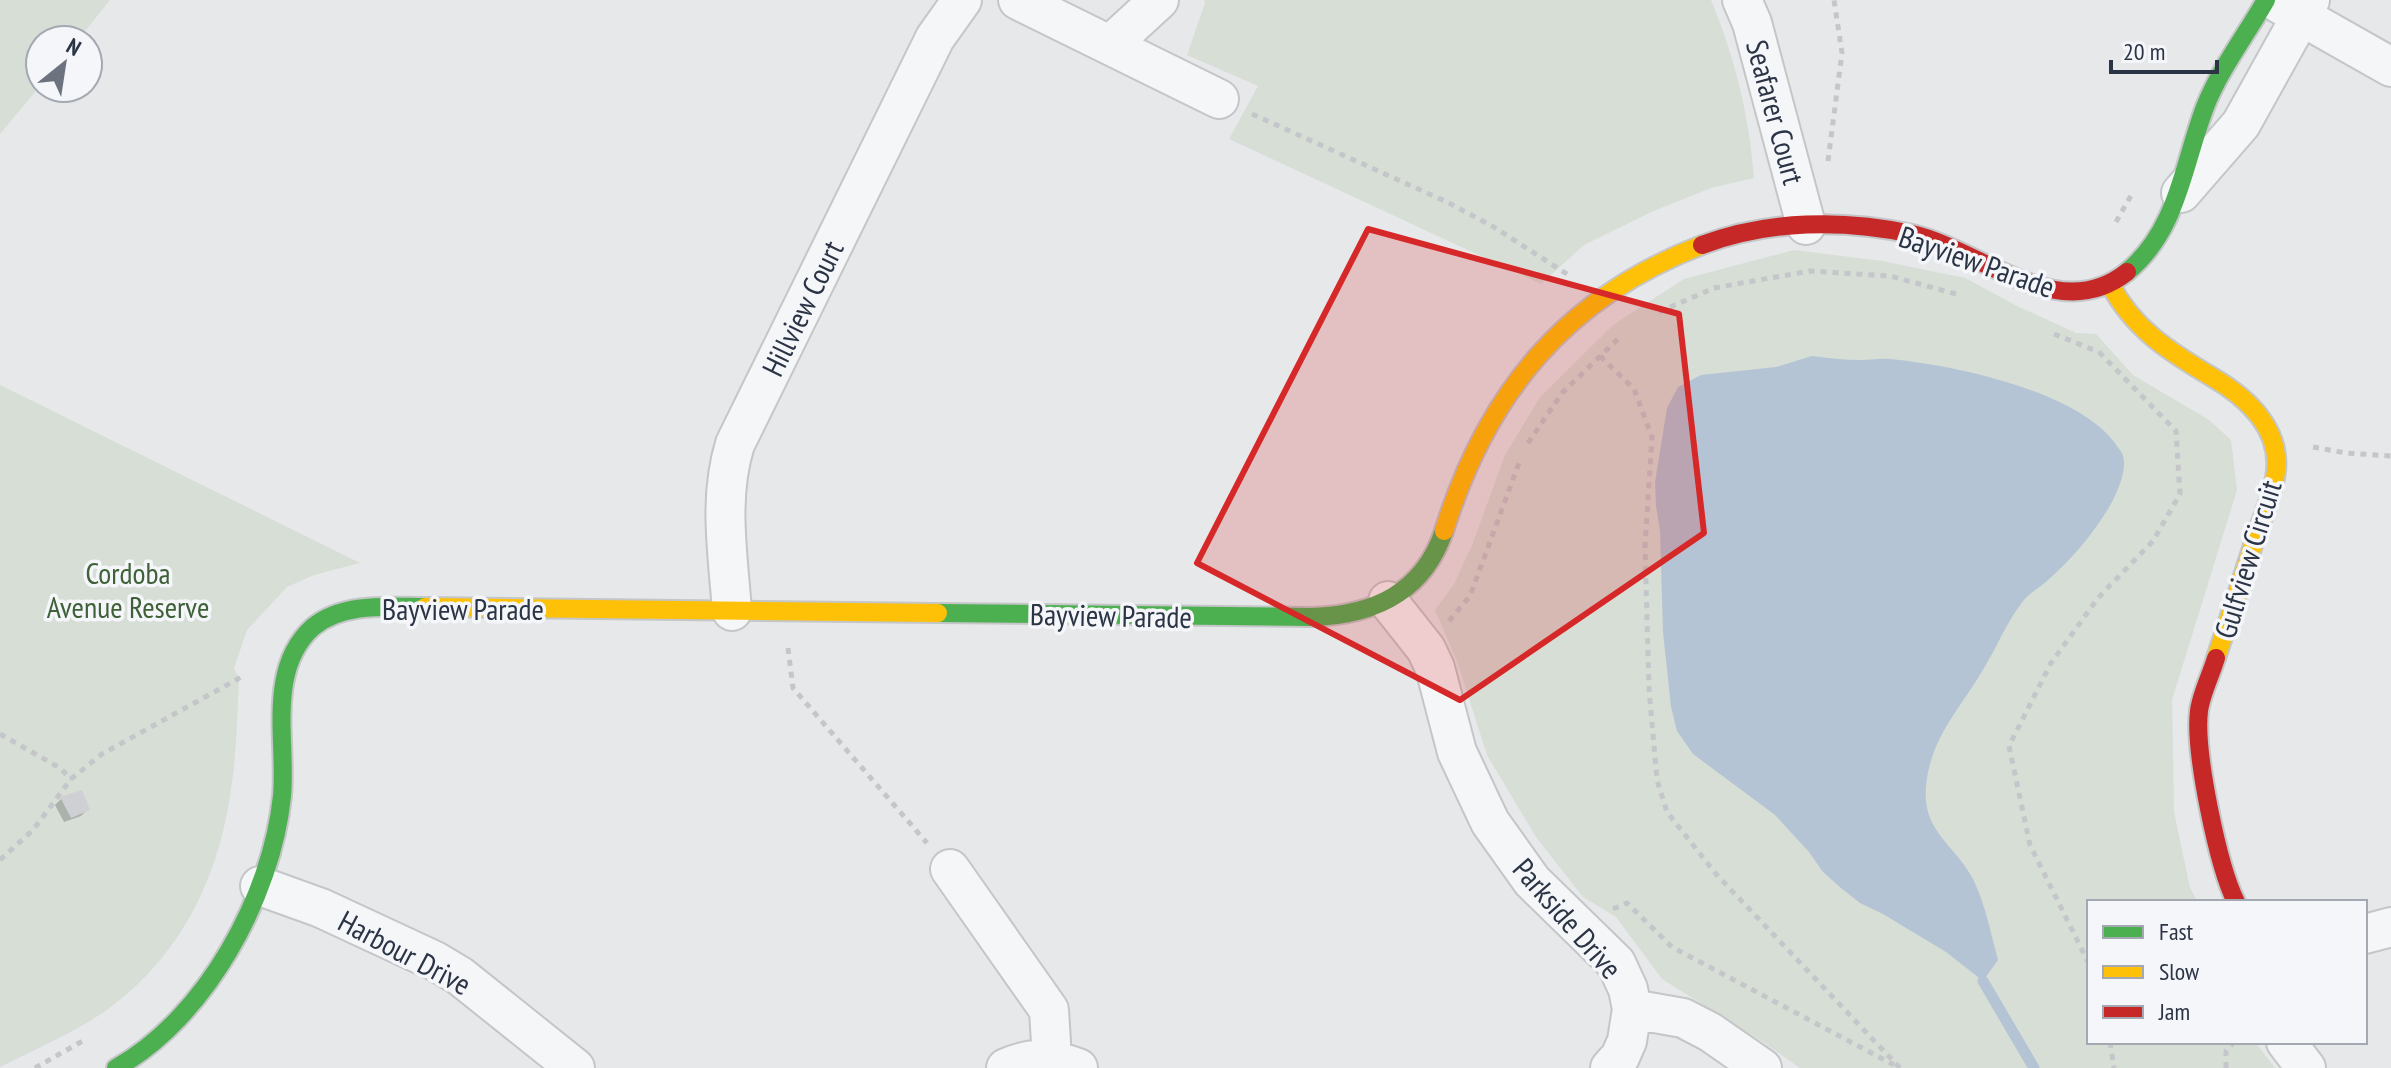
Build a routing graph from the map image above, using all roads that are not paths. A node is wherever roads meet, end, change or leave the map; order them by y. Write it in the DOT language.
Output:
graph roads {
  1 [pos="1018,0"];
  2 [pos="1159,0"];
  3 [pos="1742,0"];
  4 [pos="2287,4"];
  5 [pos="949,7"];
  6 [pos="1110,45"];
  7 [pos="2391,67"];
  8 [pos="1219,99"];
  9 [pos="2177,197"];
  10 [pos="1809,202"];
  11 [pos="2110,284"];
  12 [pos="1388,601"];
  13 [pos="732,611"];
  14 [pos="950,869"];
  15 [pos="260,886"];
  16 [pos="2235,900"];
  17 [pos="2391,927"];
  18 [pos="2367,933"];
  19 [pos="1632,1009"];
  20 [pos="2288,1044"];
  21 [pos="1065,1064"];
  22 [pos="116,1068"];
  23 [pos="575,1068"];
  24 [pos="1006,1068"];
  25 [pos="1610,1068"];
  26 [pos="1762,1068"];
  27 [pos="2306,1068"];
  1 -- 6 [label="street"];
  2 -- 6 [label="street"];
  3 -- 10 [label="street, Seafarer Court"];
  4 -- 7 [label="street"];
  4 -- 9 [label="street, Bayview Parade"];
  5 -- 13 [label="street, Hillview Court"];
  6 -- 8 [label="street"];
  9 -- 11 [label="street, Bayview Parade"];
  10 -- 11 [label="street, Bayview Parade"];
  10 -- 12 [label="street, Bayview Parade"];
  11 -- 16 [label="street, Gulfview Circuit"];
  12 -- 13 [label="street, Bayview Parade"];
  12 -- 19 [label="street, Parkside Drive"];
  13 -- 15 [label="street, Bayview Parade"];
  14 -- 21 [label="street"];
  15 -- 22 [label="street, Bayview Parade"];
  15 -- 23 [label="street, Harbour Drive"];
  17 -- 18 [label="street"];
  19 -- 25 [label="street, Parkside Drive"];
  19 -- 26 [label="street"];
  20 -- 27 [label="street"];
  21 -- 24 [label="street"];
}
